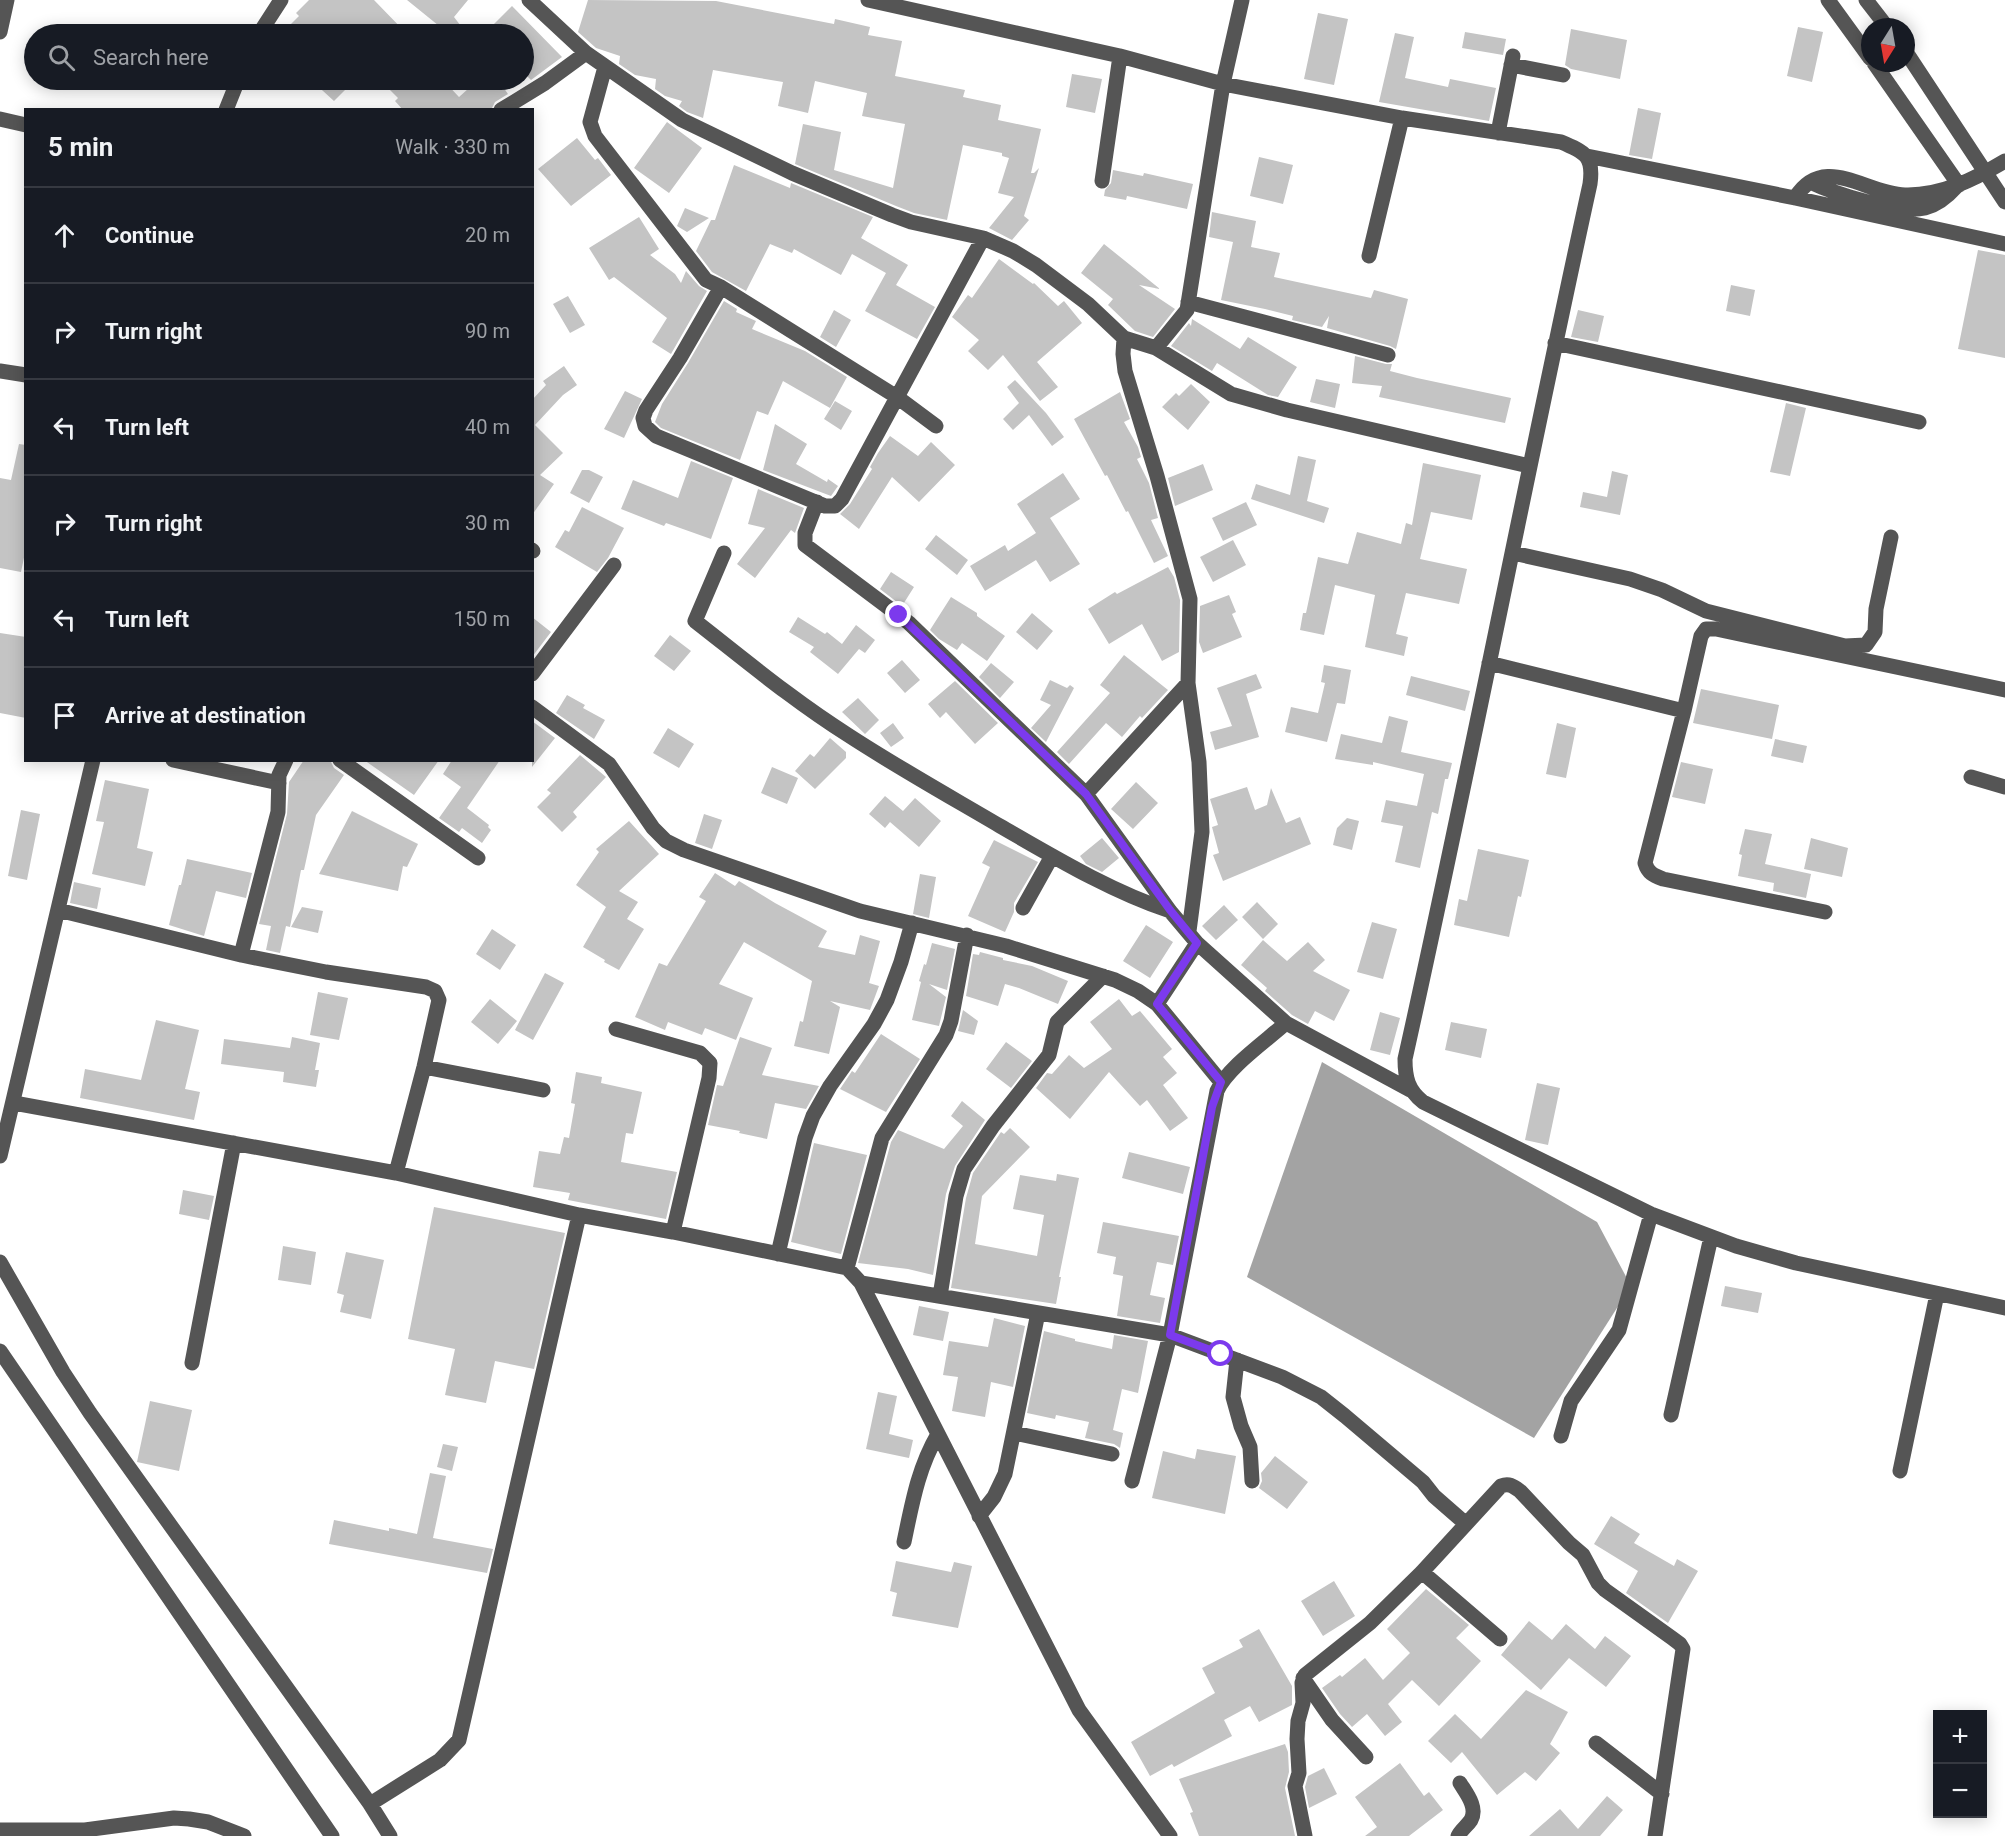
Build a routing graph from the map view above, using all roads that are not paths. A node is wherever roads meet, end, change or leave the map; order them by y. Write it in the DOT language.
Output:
graph roads {
  1 [pos="7,0"];
  2 [pos="281,0"];
  3 [pos="529,0"];
  4 [pos="868,0"];
  5 [pos="1242,0"];
  6 [pos="1828,0"];
  7 [pos="1866,0"];
  8 [pos="1880,18"];
  9 [pos="265,24"];
  10 [pos="0,32"];
  11 [pos="1861,46"];
  12 [pos="586,53"];
  13 [pos="1120,56"];
  14 [pos="1915,66"];
  15 [pos="605,67"];
  16 [pos="1880,72"];
  17 [pos="1563,75"];
  18 [pos="1223,84"];
  19 [pos="236,90"];
  20 [pos="534,90"];
  21 [pos="534,90"];
  22 [pos="231,108"];
  23 [pos="504,108"];
  24 [pos="1402,118"];
  25 [pos="0,119"];
  26 [pos="24,125"];
  27 [pos="1498,133"];
  28 [pos="1587,156"];
  29 [pos="2005,161"];
  30 [pos="1986,172"];
  31 [pos="1102,181"];
  32 [pos="1959,185"];
  33 [pos="1795,198"];
  34 [pos="2005,202"];
  35 [pos="983,238"];
  36 [pos="2005,244"];
  37 [pos="1369,256"];
  38 [pos="721,287"];
  39 [pos="1188,302"];
  40 [pos="1124,338"];
  41 [pos="1555,343"];
  42 [pos="1156,348"];
  43 [pos="1388,355"];
  44 [pos="0,371"];
  45 [pos="24,375"];
  46 [pos="897,397"];
  47 [pos="1919,422"];
  48 [pos="936,426"];
  49 [pos="1529,466"];
  50 [pos="817,502"];
  51 [pos="1891,537"];
  52 [pos="724,553"];
  53 [pos="1513,553"];
  54 [pos="614,565"];
  55 [pos="1489,663"];
  56 [pos="534,671"];
  57 [pos="1188,683"];
  58 [pos="2005,690"];
  59 [pos="534,708"];
  60 [pos="1684,711"];
  61 [pos="93,762"];
  62 [pos="182,762"];
  63 [pos="285,762"];
  64 [pos="343,762"];
  65 [pos="1971,777"];
  66 [pos="279,783"];
  67 [pos="2005,786"];
  68 [pos="1086,794"];
  69 [pos="1052,856"];
  70 [pos="478,858"];
  71 [pos="1023,908"];
  72 [pos="58,910"];
  73 [pos="1170,910"];
  74 [pos="1825,912"];
  75 [pos="912,923"];
  76 [pos="967,935"];
  77 [pos="1193,937"];
  78 [pos="241,956"];
  79 [pos="1103,976"];
  80 [pos="1157,1004"];
  81 [pos="1286,1023"];
  82 [pos="616,1029"];
  83 [pos="424,1067"];
  84 [pos="1221,1082"];
  85 [pos="543,1090"];
  86 [pos="1410,1090"];
  87 [pos="14,1103"];
  88 [pos="234,1143"];
  89 [pos="0,1156"];
  90 [pos="396,1173"];
  91 [pos="1651,1214"];
  92 [pos="579,1215"];
  93 [pos="672,1232"];
  94 [pos="1711,1237"];
  95 [pos="778,1254"];
  96 [pos="0,1262"];
  97 [pos="847,1268"];
  98 [pos="861,1283"];
  99 [pos="1937,1294"];
  100 [pos="940,1296"];
  101 [pos="2005,1308"];
  102 [pos="1038,1313"];
  103 [pos="1170,1335"];
  104 [pos="0,1351"];
  105 [pos="1237,1360"];
  106 [pos="192,1362"];
  107 [pos="1671,1415"];
  108 [pos="1014,1433"];
  109 [pos="939,1434"];
  110 [pos="1561,1436"];
  111 [pos="1112,1454"];
  112 [pos="1900,1471"];
  113 [pos="1132,1481"];
  114 [pos="1252,1481"];
  115 [pos="979,1516"];
  116 [pos="1467,1524"];
  117 [pos="904,1542"];
  118 [pos="1422,1572"];
  119 [pos="1500,1639"];
  120 [pos="1303,1678"];
  121 [pos="1596,1743"];
  122 [pos="1366,1758"];
  123 [pos="1460,1783"];
  124 [pos="1662,1794"];
  125 [pos="369,1804"];
  126 [pos="0,1830"];
  127 [pos="244,1836"];
  128 [pos="332,1836"];
  129 [pos="390,1836"];
  130 [pos="1170,1836"];
  131 [pos="1305,1836"];
  132 [pos="1458,1836"];
  133 [pos="1655,1836"];
  1 -- 10 [label="street"];
  2 -- 9 [label="street"];
  3 -- 12 [label="street"];
  4 -- 13 [label="street"];
  5 -- 18 [label="street"];
  6 -- 11 [label="street"];
  7 -- 8 [label="street"];
  12 -- 15 [label="street"];
  12 -- 21 [label="street"];
  13 -- 18 [label="street"];
  13 -- 31 [label="street"];
  14 -- 30 [label="street"];
  15 -- 35 [label="street"];
  15 -- 38 [label="street"];
  16 -- 32 [label="street"];
  17 -- 27 [label="street"];
  18 -- 24 [label="street"];
  18 -- 39 [label="street"];
  19 -- 22 [label="street"];
  20 -- 23 [label="street"];
  24 -- 27 [label="street"];
  24 -- 37 [label="street"];
  25 -- 26 [label="street"];
  27 -- 28 [label="street"];
  28 -- 33 [label="street"];
  28 -- 41 [label="street"];
  29 -- 30 [label="street"];
  30 -- 32 [label="street"];
  30 -- 34 [label="street"];
  32 -- 33 [label="street"];
  33 -- 36 [label="street"];
  35 -- 40 [label="street"];
  35 -- 46 [label="street"];
  38 -- 46 [label="street"];
  38 -- 50 [label="street"];
  39 -- 42 [label="street"];
  39 -- 43 [label="street"];
  40 -- 42 [label="street"];
  40 -- 57 [label="street"];
  41 -- 47 [label="street"];
  41 -- 49 [label="street"];
  42 -- 49 [label="street"];
  44 -- 45 [label="street"];
  46 -- 48 [label="street"];
  46 -- 50 [label="street"];
  49 -- 53 [label="street"];
  50 -- 68 [label="street"];
  51 -- 53 [label="street"];
  52 -- 69 [label="street"];
  53 -- 55 [label="street"];
  54 -- 56 [label="street"];
  55 -- 60 [label="street"];
  55 -- 86 [label="street"];
  57 -- 68 [label="street"];
  57 -- 77 [label="street"];
  58 -- 60 [label="street"];
  59 -- 75 [label="street"];
  60 -- 74 [label="street"];
  61 -- 72 [label="street"];
  62 -- 66 [label="street"];
  63 -- 66 [label="street"];
  64 -- 70 [label="street"];
  65 -- 67 [label="street"];
  66 -- 78 [label="street"];
  68 -- 73 [label="street"];
  69 -- 71 [label="street"];
  69 -- 73 [label="street"];
  72 -- 78 [label="street"];
  72 -- 87 [label="street"];
  73 -- 77 [label="street"];
  75 -- 76 [label="street"];
  75 -- 95 [label="street"];
  76 -- 79 [label="street"];
  76 -- 97 [label="street"];
  77 -- 80 [label="street"];
  77 -- 81 [label="street"];
  78 -- 83 [label="street"];
  79 -- 80 [label="street"];
  79 -- 100 [label="street"];
  80 -- 84 [label="street"];
  81 -- 84 [label="street"];
  81 -- 86 [label="street"];
  82 -- 93 [label="street"];
  83 -- 85 [label="street"];
  83 -- 90 [label="street"];
  84 -- 103 [label="street"];
  86 -- 91 [label="street"];
  87 -- 88 [label="street"];
  87 -- 89 [label="street"];
  88 -- 90 [label="street"];
  88 -- 106 [label="street"];
  90 -- 92 [label="street"];
  91 -- 94 [label="street"];
  91 -- 110 [label="street"];
  92 -- 93 [label="street"];
  92 -- 125 [label="street"];
  93 -- 95 [label="street"];
  94 -- 99 [label="street"];
  94 -- 107 [label="street"];
  95 -- 97 [label="street"];
  96 -- 125 [label="street"];
  97 -- 98 [label="street"];
  98 -- 100 [label="street"];
  98 -- 109 [label="street"];
  99 -- 101 [label="street"];
  99 -- 112 [label="street"];
  100 -- 102 [label="street"];
  102 -- 103 [label="street"];
  102 -- 108 [label="street"];
  103 -- 105 [label="street"];
  103 -- 113 [label="street"];
  104 -- 128 [label="street"];
  105 -- 114 [label="street"];
  105 -- 116 [label="street"];
  108 -- 111 [label="street"];
  108 -- 115 [label="street"];
  109 -- 115 [label="street"];
  109 -- 117 [label="street"];
  115 -- 130 [label="street"];
  116 -- 118 [label="street"];
  116 -- 124 [label="street"];
  118 -- 119 [label="street"];
  118 -- 120 [label="street"];
  120 -- 122 [label="street"];
  120 -- 131 [label="street"];
  121 -- 124 [label="street"];
  123 -- 132 [label="street"];
  124 -- 133 [label="street"];
  125 -- 129 [label="street"];
  126 -- 127 [label="street"];
}
